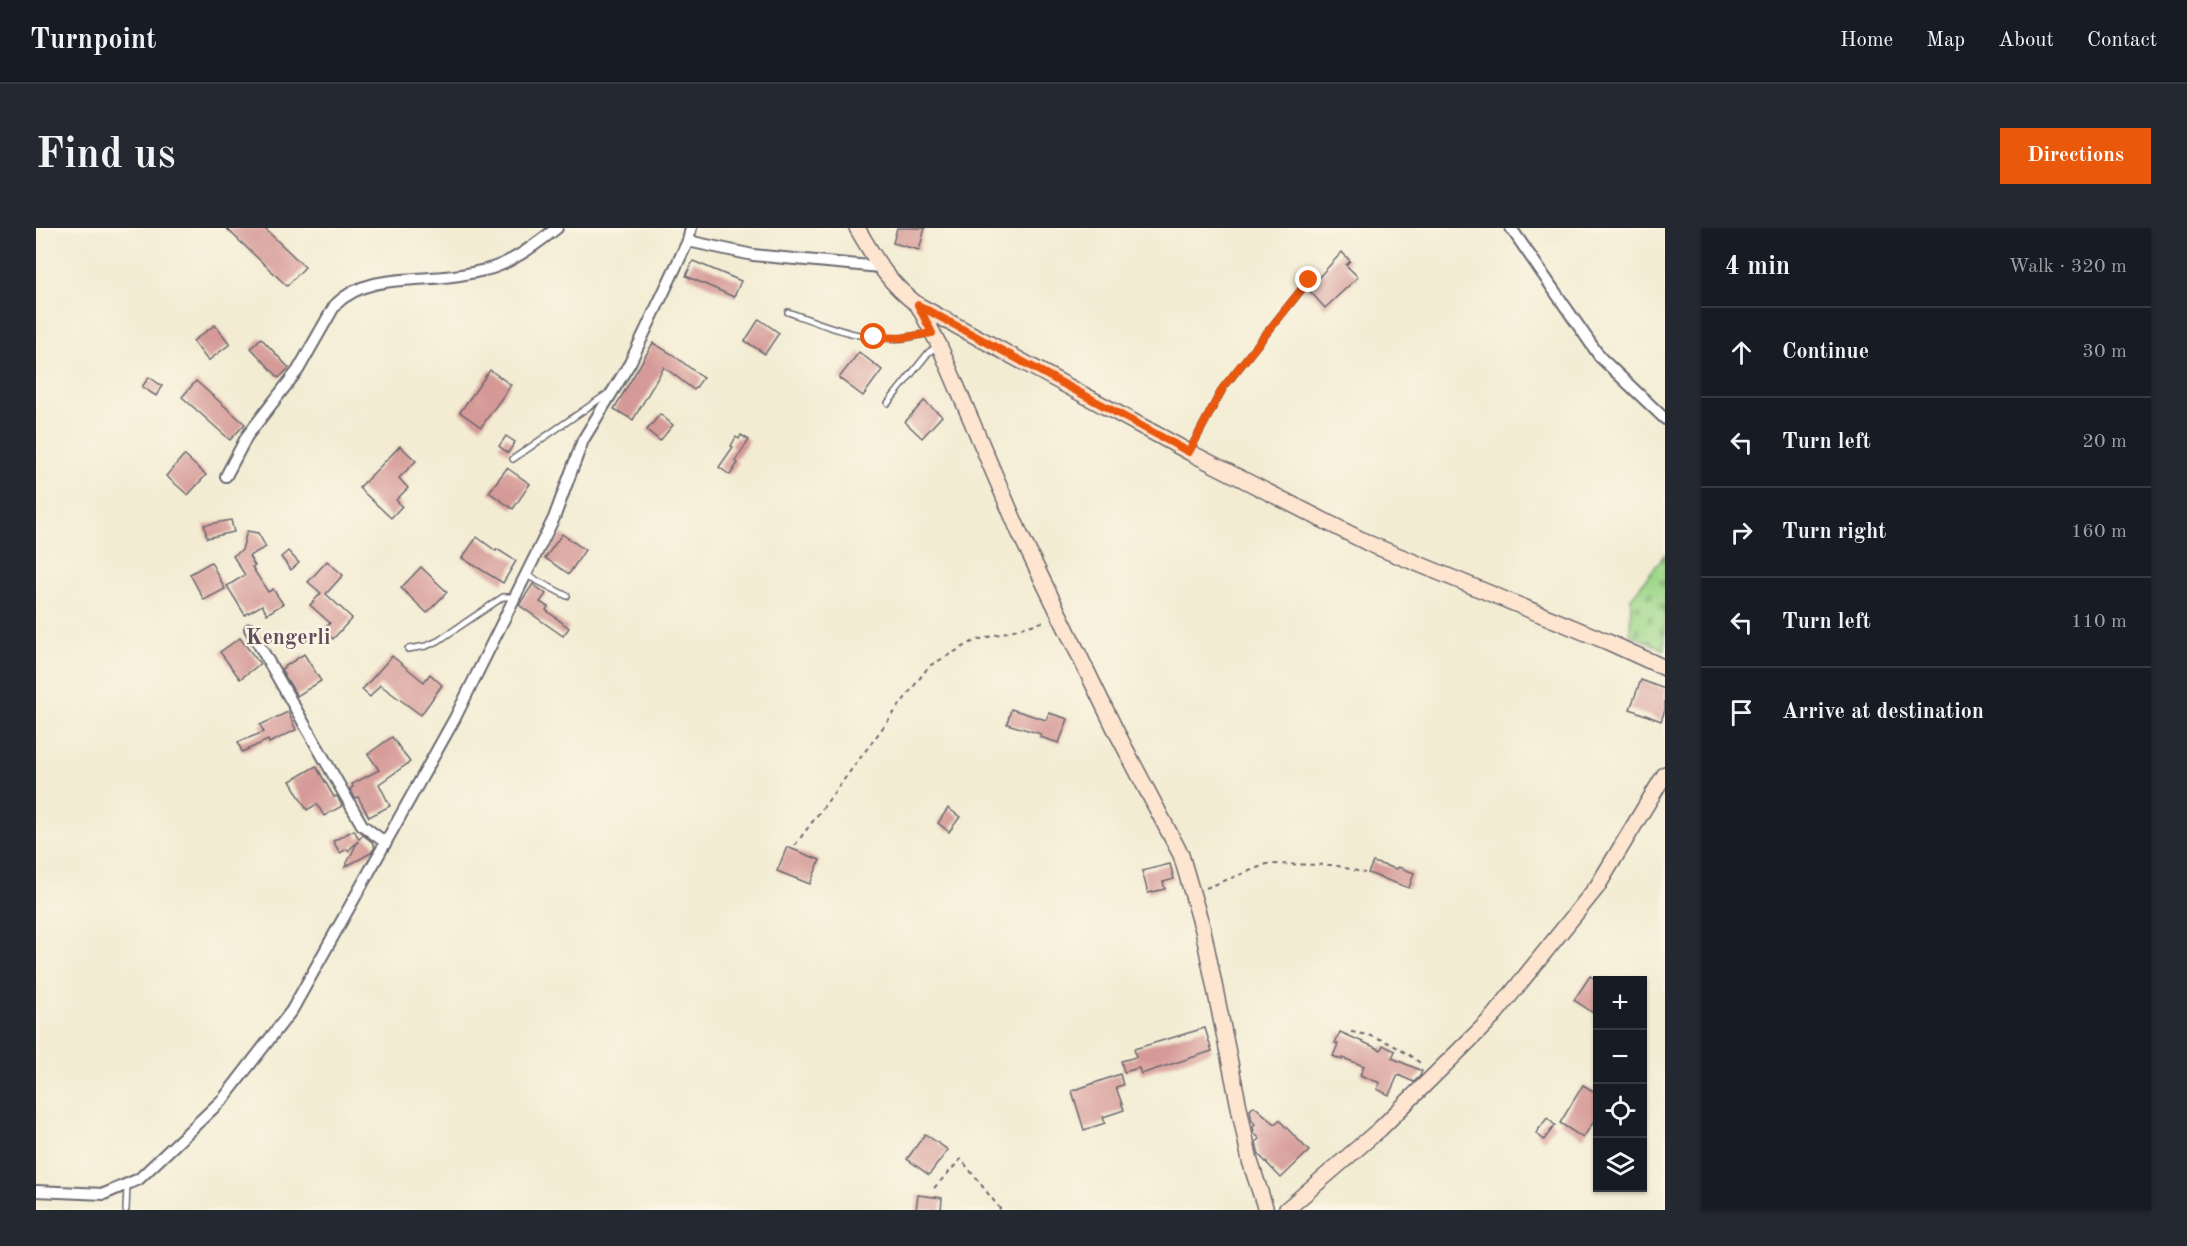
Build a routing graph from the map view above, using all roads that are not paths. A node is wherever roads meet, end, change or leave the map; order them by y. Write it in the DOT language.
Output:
graph roads {
  1 [pos="557,228"];
  2 [pos="691,228"];
  3 [pos="857,228"];
  4 [pos="1511,228"];
  5 [pos="688,241"];
  6 [pos="880,267"];
  7 [pos="1309,280"];
  8 [pos="918,305"];
  9 [pos="788,312"];
  10 [pos="936,339"];
  11 [pos="614,390"];
  12 [pos="888,403"];
  13 [pos="1665,419"];
  14 [pos="1189,452"];
  15 [pos="513,459"];
  16 [pos="226,476"];
  17 [pos="526,575"];
  18 [pos="567,596"];
  19 [pos="515,597"];
  20 [pos="250,629"];
  21 [pos="408,649"];
  22 [pos="1665,668"];
  23 [pos="1665,774"];
  24 [pos="386,843"];
  25 [pos="127,1184"];
  26 [pos="36,1191"];
  27 [pos="126,1210"];
  28 [pos="1266,1210"];
  29 [pos="1286,1210"];
  1 -- 16 [label="street"];
  2 -- 5 [label="street"];
  3 -- 6 [label="street"];
  4 -- 13 [label="street"];
  5 -- 6 [label="street"];
  5 -- 11 [label="street"];
  6 -- 8 [label="street"];
  7 -- 14 [label="lane"];
  8 -- 10 [label="street"];
  8 -- 14 [label="street"];
  9 -- 10 [label="lane"];
  10 -- 12 [label="lane"];
  10 -- 28 [label="street"];
  11 -- 15 [label="lane"];
  11 -- 17 [label="street"];
  14 -- 22 [label="street"];
  17 -- 18 [label="lane"];
  17 -- 19 [label="street"];
  19 -- 21 [label="lane"];
  19 -- 24 [label="street"];
  20 -- 24 [label="street"];
  23 -- 29 [label="street"];
  24 -- 25 [label="street"];
  25 -- 26 [label="street"];
  25 -- 27 [label="lane"];
}
